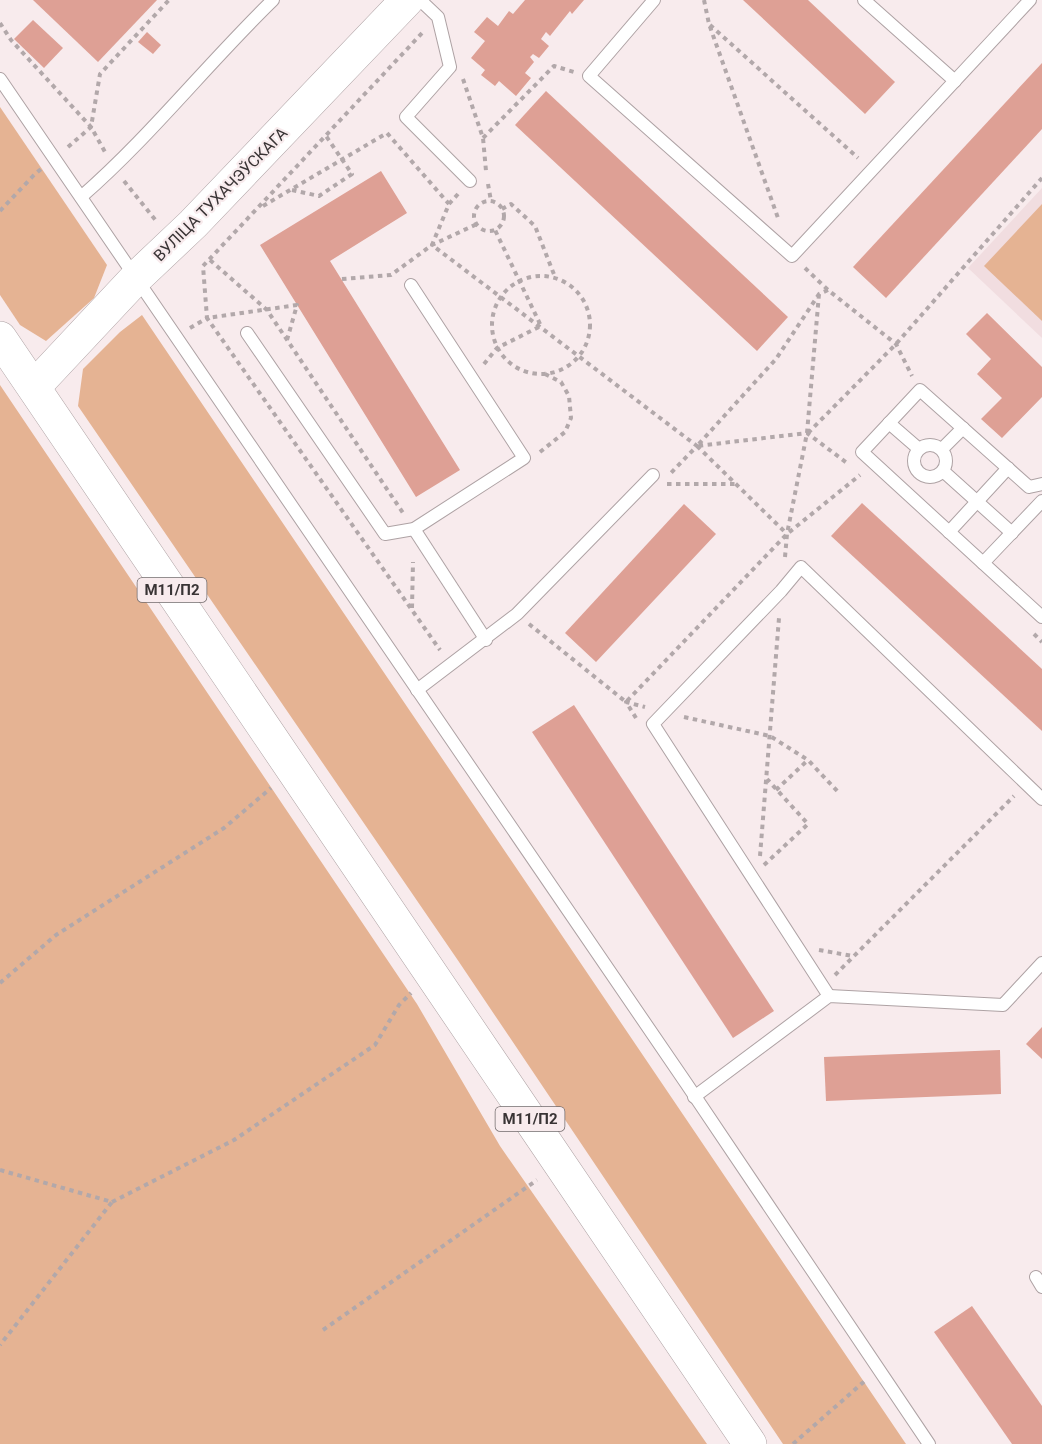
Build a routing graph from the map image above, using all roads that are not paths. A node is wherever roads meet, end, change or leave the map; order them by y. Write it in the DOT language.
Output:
graph roads {
  1 [pos="273,0"];
  2 [pos="407,0"];
  3 [pos="420,0"];
  4 [pos="654,0"];
  5 [pos="864,0"];
  6 [pos="1030,0"];
  7 [pos="0,79"];
  8 [pos="955,81"];
  9 [pos="470,181"];
  10 [pos="81,197"];
  11 [pos="136,277"];
  12 [pos="411,285"];
  13 [pos="247,333"];
  14 [pos="0,338"];
  15 [pos="34,387"];
  16 [pos="889,423"];
  17 [pos="963,428"];
  18 [pos="942,449"];
  19 [pos="919,450"];
  20 [pos="1008,468"];
  21 [pos="943,471"];
  22 [pos="920,474"];
  23 [pos="653,475"];
  24 [pos="1042,484"];
  25 [pos="905,491"];
  26 [pos="1042,501"];
  27 [pos="977,502"];
  28 [pos="414,529"];
  29 [pos="949,532"];
  30 [pos="1011,533"];
  31 [pos="983,563"];
  32 [pos="1042,617"];
  33 [pos="486,640"];
  34 [pos="417,690"];
  35 [pos="1042,800"];
  36 [pos="1042,963"];
  37 [pos="826,991"];
  38 [pos="694,1096"];
  39 [pos="750,1444"];
  40 [pos="929,1444"];
  1 -- 10 [label="lane"];
  2 -- 11 [label="main road, ВУЛІЦА ТУХАЧЭЎСКАГА"];
  3 -- 9 [label="lane"];
  4 -- 8 [label="lane"];
  5 -- 8 [label="lane"];
  6 -- 8 [label="lane"];
  7 -- 10 [label="lane"];
  10 -- 11 [label="lane"];
  11 -- 15 [label="main road, ВУЛІЦА ТУХАЧЭЎСКАГА"];
  11 -- 34 [label="lane"];
  12 -- 28 [label="lane"];
  13 -- 28 [label="lane"];
  14 -- 15 [label="main road, М11/П2"];
  15 -- 39 [label="main road, М11/П2"];
  16 -- 17 [label="lane"];
  16 -- 19 [label="lane"];
  16 -- 25 [label="lane"];
  17 -- 18 [label="lane"];
  17 -- 20 [label="lane"];
  18 -- 19 [label="lane"];
  18 -- 21 [label="lane"];
  19 -- 22 [label="lane"];
  20 -- 24 [label="lane"];
  20 -- 27 [label="lane"];
  21 -- 22 [label="lane"];
  21 -- 27 [label="lane"];
  22 -- 25 [label="lane"];
  23 -- 33 [label="lane"];
  25 -- 29 [label="lane"];
  26 -- 30 [label="lane"];
  27 -- 29 [label="lane"];
  27 -- 30 [label="lane"];
  28 -- 33 [label="lane"];
  29 -- 31 [label="lane"];
  30 -- 31 [label="lane"];
  31 -- 32 [label="lane"];
  33 -- 34 [label="lane"];
  34 -- 38 [label="lane"];
  35 -- 37 [label="lane"];
  36 -- 37 [label="lane"];
  37 -- 38 [label="lane"];
  38 -- 40 [label="lane"];
}
